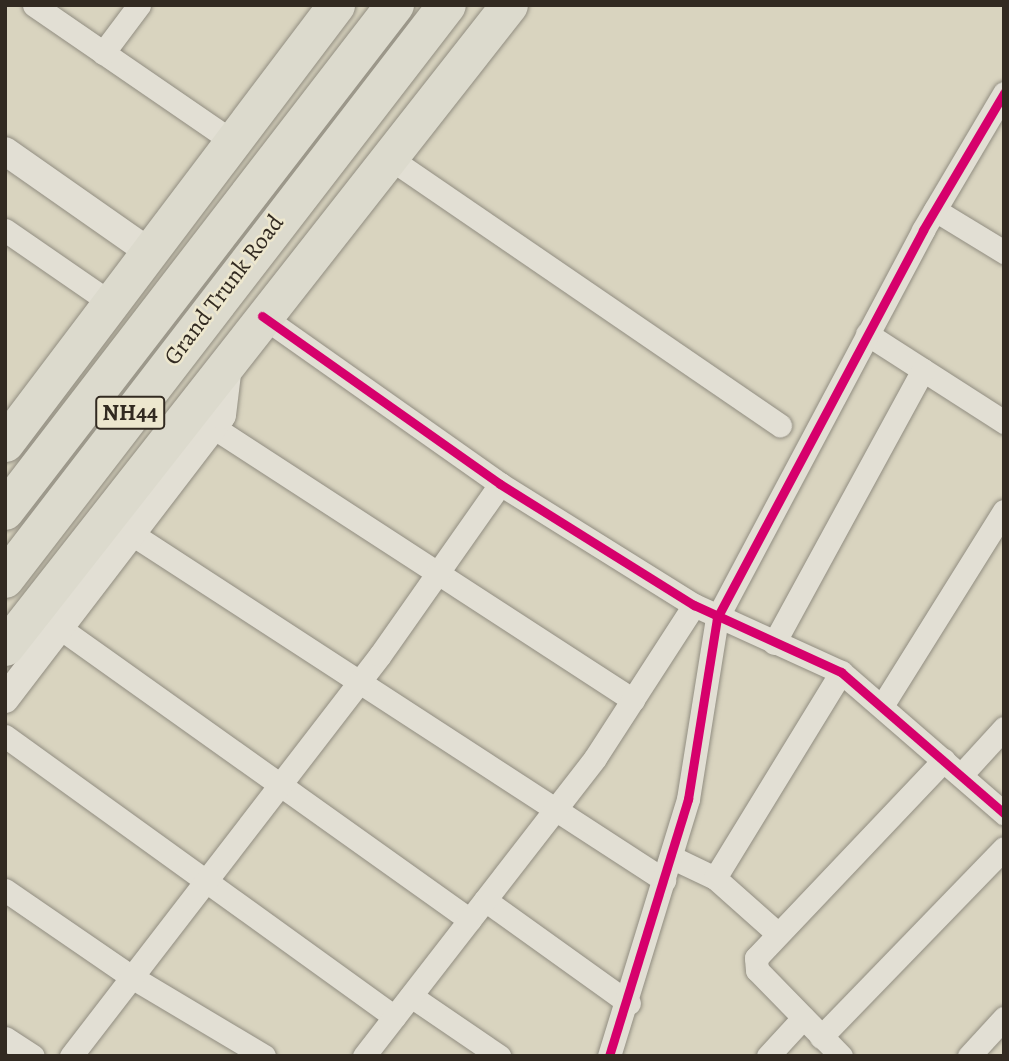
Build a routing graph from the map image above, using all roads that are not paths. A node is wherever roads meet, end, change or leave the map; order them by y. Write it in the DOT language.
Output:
graph roads {
  1 [pos="34,5"];
  2 [pos="139,5"];
  3 [pos="336,5"];
  4 [pos="395,5"];
  5 [pos="447,5"];
  6 [pos="509,5"];
  7 [pos="103,53"];
  8 [pos="1004,93"];
  9 [pos="233,142"];
  10 [pos="5,152"];
  11 [pos="388,157"];
  12 [pos="935,210"];
  13 [pos="5,230"];
  14 [pos="149,252"];
  15 [pos="1004,253"];
  16 [pos="111,303"];
  17 [pos="262,316"];
  18 [pos="867,334"];
  19 [pos="229,357"];
  20 [pos="923,370"];
  21 [pos="1002,417"];
  22 [pos="780,425"];
  23 [pos="213,428"];
  24 [pos="5,443"];
  25 [pos="500,484"];
  26 [pos="5,511"];
  27 [pos="1004,511"];
  28 [pos="132,534"];
  29 [pos="442,571"];
  30 [pos="5,579"];
  31 [pos="694,605"];
  32 [pos="717,618"];
  33 [pos="60,628"];
  34 [pos="774,643"];
  35 [pos="5,648"];
  36 [pos="841,672"];
  37 [pos="361,680"];
  38 [pos="5,699"];
  39 [pos="633,700"];
  40 [pos="881,706"];
  41 [pos="1004,728"];
  42 [pos="5,736"];
  43 [pos="952,767"];
  44 [pos="282,781"];
  45 [pos="557,807"];
  46 [pos="1004,813"];
  47 [pos="1004,848"];
  48 [pos="671,857"];
  49 [pos="716,877"];
  50 [pos="207,878"];
  51 [pos="664,880"];
  52 [pos="5,890"];
  53 [pos="485,900"];
  54 [pos="470,920"];
  55 [pos="778,933"];
  56 [pos="130,976"];
  57 [pos="411,996"];
  58 [pos="629,1003"];
  59 [pos="394,1017"];
  60 [pos="803,1018"];
  61 [pos="1004,1018"];
  62 [pos="821,1037"];
  63 [pos="5,1038"];
  64 [pos="33,1056"];
  65 [pos="71,1056"];
  66 [pos="264,1056"];
  67 [pos="364,1056"];
  68 [pos="499,1056"];
  69 [pos="609,1056"];
  70 [pos="768,1056"];
  71 [pos="841,1056"];
  72 [pos="969,1056"];
  1 -- 7 [label="street"];
  2 -- 7 [label="street"];
  3 -- 9 [label="highway"];
  4 -- 26 [label="highway, Grand Trunk Road / NH44"];
  5 -- 30 [label="highway, Grand Trunk Road / NH44"];
  6 -- 11 [label="highway"];
  7 -- 9 [label="street"];
  8 -- 12 [label="street"];
  9 -- 14 [label="highway"];
  10 -- 14 [label="street"];
  11 -- 17 [label="highway"];
  11 -- 22 [label="street"];
  12 -- 15 [label="street"];
  12 -- 18 [label="street"];
  13 -- 16 [label="street"];
  14 -- 16 [label="highway"];
  16 -- 24 [label="highway"];
  17 -- 19 [label="highway"];
  17 -- 25 [label="street"];
  18 -- 20 [label="street"];
  18 -- 32 [label="street"];
  19 -- 23 [label="street"];
  19 -- 35 [label="highway"];
  20 -- 21 [label="street"];
  20 -- 34 [label="street"];
  23 -- 28 [label="street"];
  23 -- 29 [label="street"];
  25 -- 29 [label="street"];
  25 -- 31 [label="street"];
  27 -- 40 [label="street"];
  28 -- 33 [label="street"];
  28 -- 37 [label="street"];
  29 -- 37 [label="street"];
  29 -- 39 [label="street"];
  31 -- 32 [label="street"];
  31 -- 39 [label="street"];
  32 -- 34 [label="street"];
  32 -- 48 [label="street"];
  33 -- 38 [label="street"];
  33 -- 44 [label="street"];
  34 -- 36 [label="street"];
  36 -- 40 [label="street"];
  36 -- 49 [label="street"];
  37 -- 44 [label="street"];
  37 -- 45 [label="street"];
  39 -- 45 [label="street"];
  40 -- 43 [label="street"];
  41 -- 43 [label="street"];
  42 -- 50 [label="street"];
  43 -- 46 [label="street"];
  43 -- 55 [label="street"];
  44 -- 50 [label="street"];
  44 -- 54 [label="street"];
  45 -- 51 [label="street"];
  45 -- 53 [label="street"];
  47 -- 62 [label="street"];
  48 -- 49 [label="street"];
  48 -- 51 [label="street"];
  49 -- 55 [label="street"];
  50 -- 56 [label="street"];
  50 -- 59 [label="street"];
  51 -- 58 [label="street"];
  52 -- 56 [label="street"];
  53 -- 54 [label="street"];
  53 -- 58 [label="street"];
  54 -- 57 [label="street"];
  55 -- 60 [label="street"];
  56 -- 65 [label="street"];
  56 -- 66 [label="street"];
  57 -- 59 [label="street"];
  57 -- 68 [label="street"];
  58 -- 69 [label="street"];
  59 -- 67 [label="street"];
  60 -- 62 [label="street"];
  60 -- 70 [label="street"];
  61 -- 72 [label="street"];
  62 -- 71 [label="street"];
  63 -- 64 [label="street"];
}
